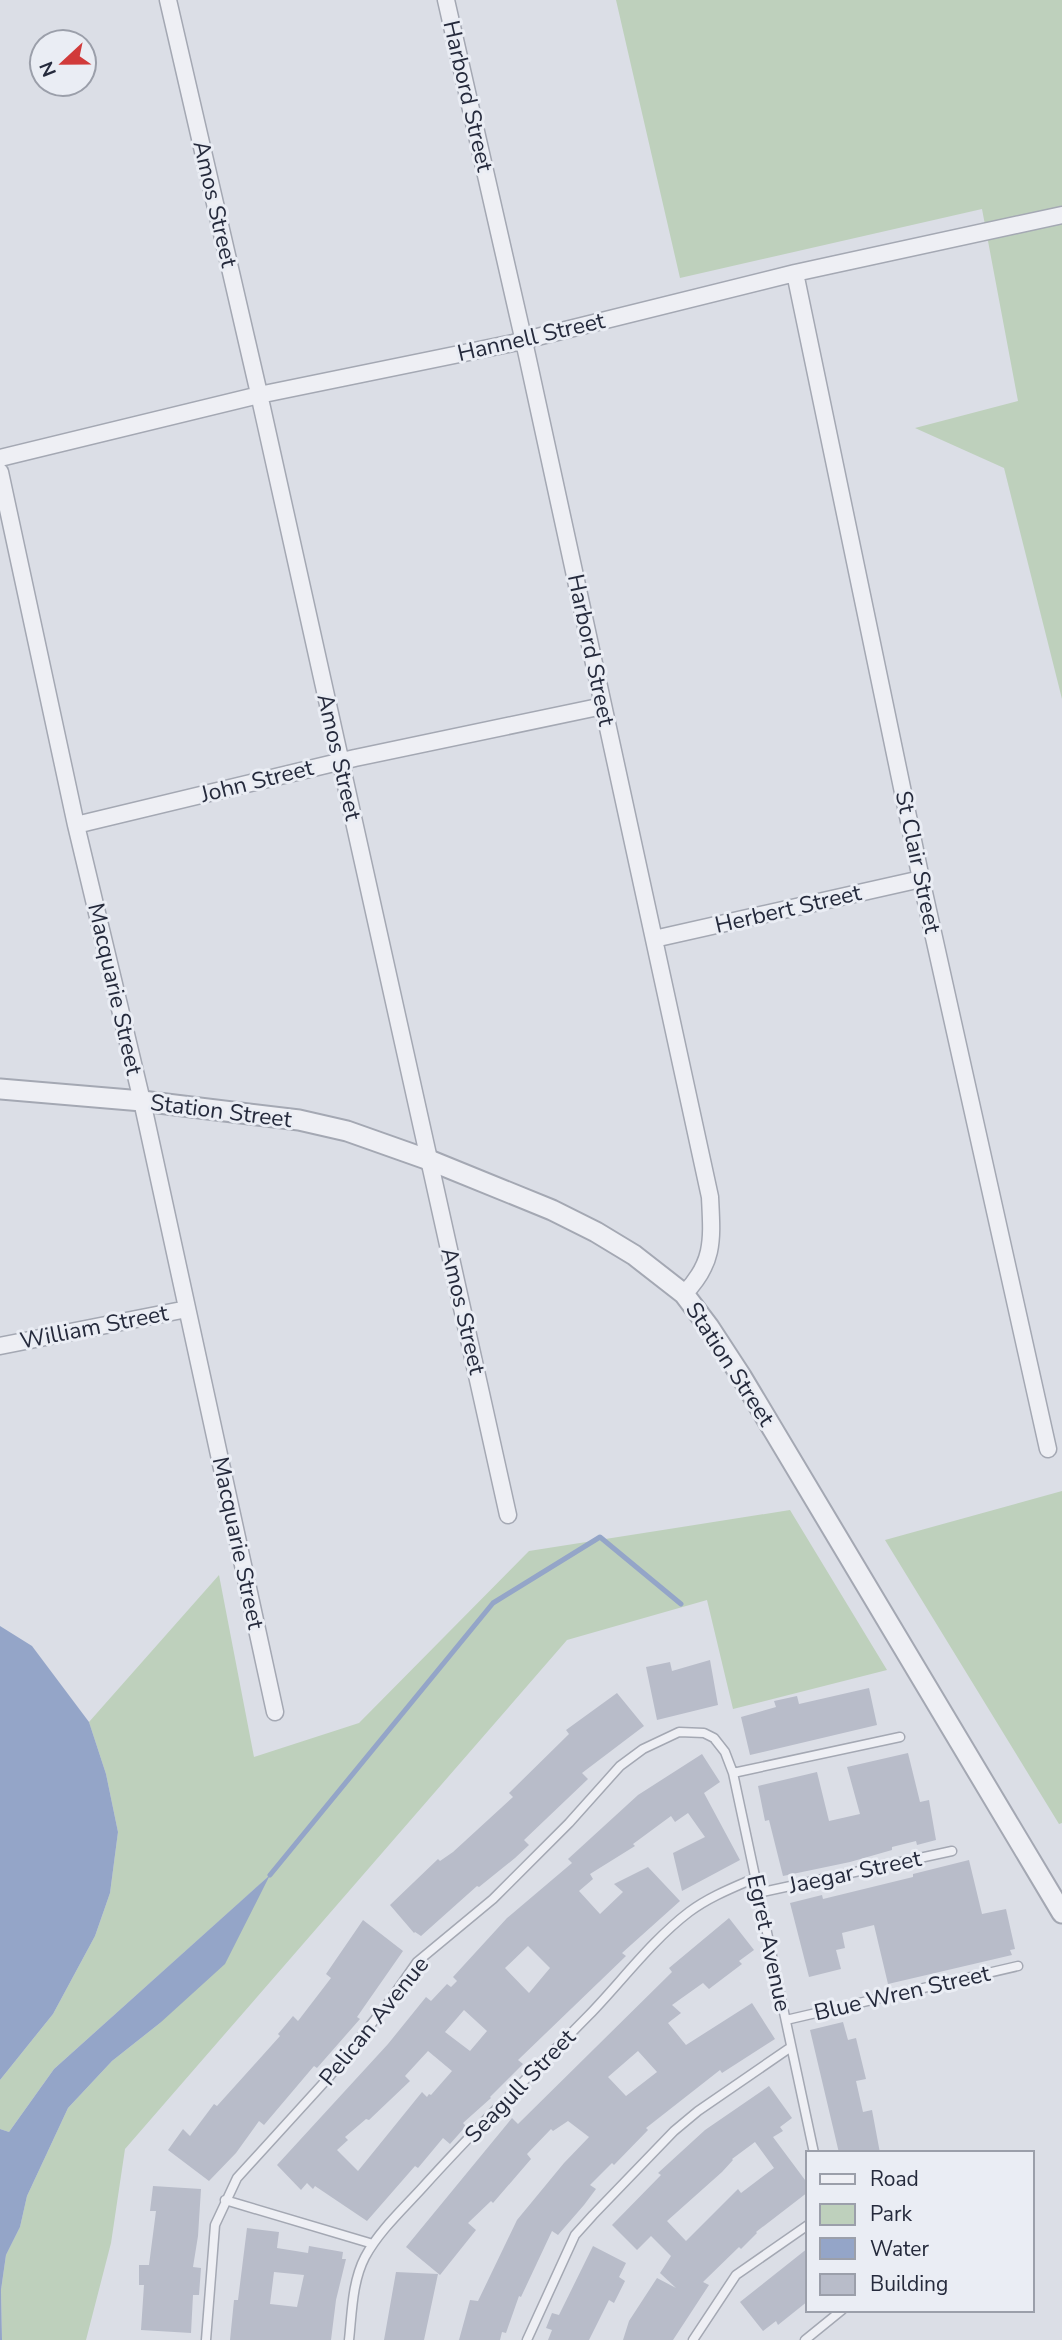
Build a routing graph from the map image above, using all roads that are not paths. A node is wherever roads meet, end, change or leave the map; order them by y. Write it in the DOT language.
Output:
graph roads {
  1 [pos="168,0"];
  2 [pos="446,0"];
  3 [pos="1062,215"];
  4 [pos="795,274"];
  5 [pos="524,341"];
  6 [pos="259,396"];
  7 [pos="0,458"];
  8 [pos="0,472"];
  9 [pos="603,706"];
  10 [pos="340,762"];
  11 [pos="76,825"];
  12 [pos="921,879"];
  13 [pos="654,939"];
  14 [pos="0,1089"];
  15 [pos="142,1101"];
  16 [pos="429,1160"];
  17 [pos="684,1294"];
  18 [pos="187,1309"];
  19 [pos="0,1346"];
  20 [pos="1048,1449"];
  21 [pos="508,1515"];
  22 [pos="275,1712"];
  23 [pos="900,1737"];
  24 [pos="714,1738"];
  25 [pos="733,1773"];
  26 [pos="952,1851"];
  27 [pos="755,1878"];
  28 [pos="758,1893"];
  29 [pos="1062,1913"];
  30 [pos="1018,1966"];
  31 [pos="786,2020"];
  32 [pos="791,2047"];
  33 [pos="814,2151"];
  34 [pos="225,2200"];
  35 [pos="806,2226"];
  36 [pos="373,2244"];
  37 [pos="840,2312"];
  38 [pos="206,2340"];
  39 [pos="349,2340"];
  40 [pos="527,2340"];
  41 [pos="693,2340"];
  42 [pos="805,2340"];
  1 -- 6 [label="street, Amos Street"];
  2 -- 5 [label="street, Harbord Street"];
  3 -- 4 [label="street, Hannell Street"];
  4 -- 5 [label="street, Hannell Street"];
  4 -- 12 [label="street, St Clair Street"];
  5 -- 6 [label="street, Hannell Street"];
  5 -- 9 [label="street, Harbord Street"];
  6 -- 7 [label="street, Hannell Street"];
  6 -- 10 [label="street, Amos Street"];
  8 -- 11 [label="street, Macquarie Street"];
  9 -- 10 [label="street, John Street"];
  9 -- 13 [label="street, Harbord Street"];
  10 -- 11 [label="street, John Street"];
  10 -- 16 [label="street, Amos Street"];
  11 -- 15 [label="street, Macquarie Street"];
  12 -- 13 [label="street, Herbert Street"];
  12 -- 20 [label="street, St Clair Street"];
  13 -- 17 [label="street, Harbord Street"];
  14 -- 15 [label="street, Station Street"];
  15 -- 16 [label="street, Station Street"];
  15 -- 18 [label="street, Macquarie Street"];
  16 -- 17 [label="street, Station Street"];
  16 -- 21 [label="street, Amos Street"];
  17 -- 29 [label="street, Station Street"];
  18 -- 19 [label="street, William Street"];
  18 -- 22 [label="street, Macquarie Street"];
  23 -- 25 [label="lane"];
  24 -- 25 [label="lane, Egret Avenue"];
  24 -- 34 [label="lane, Pelican Avenue"];
  25 -- 27 [label="lane, Egret Avenue"];
  26 -- 28 [label="lane, Jaegar Street"];
  27 -- 28 [label="lane, Egret Avenue"];
  27 -- 36 [label="lane, Seagull Street"];
  28 -- 31 [label="lane, Egret Avenue"];
  30 -- 31 [label="lane, Blue Wren Street"];
  31 -- 32 [label="lane, Egret Avenue"];
  32 -- 33 [label="lane, Egret Avenue"];
  32 -- 40 [label="lane"];
  34 -- 36 [label="lane"];
  34 -- 38 [label="lane, Pelican Avenue"];
  35 -- 41 [label="lane"];
  36 -- 39 [label="lane, Seagull Street"];
  37 -- 42 [label="lane"];
}
